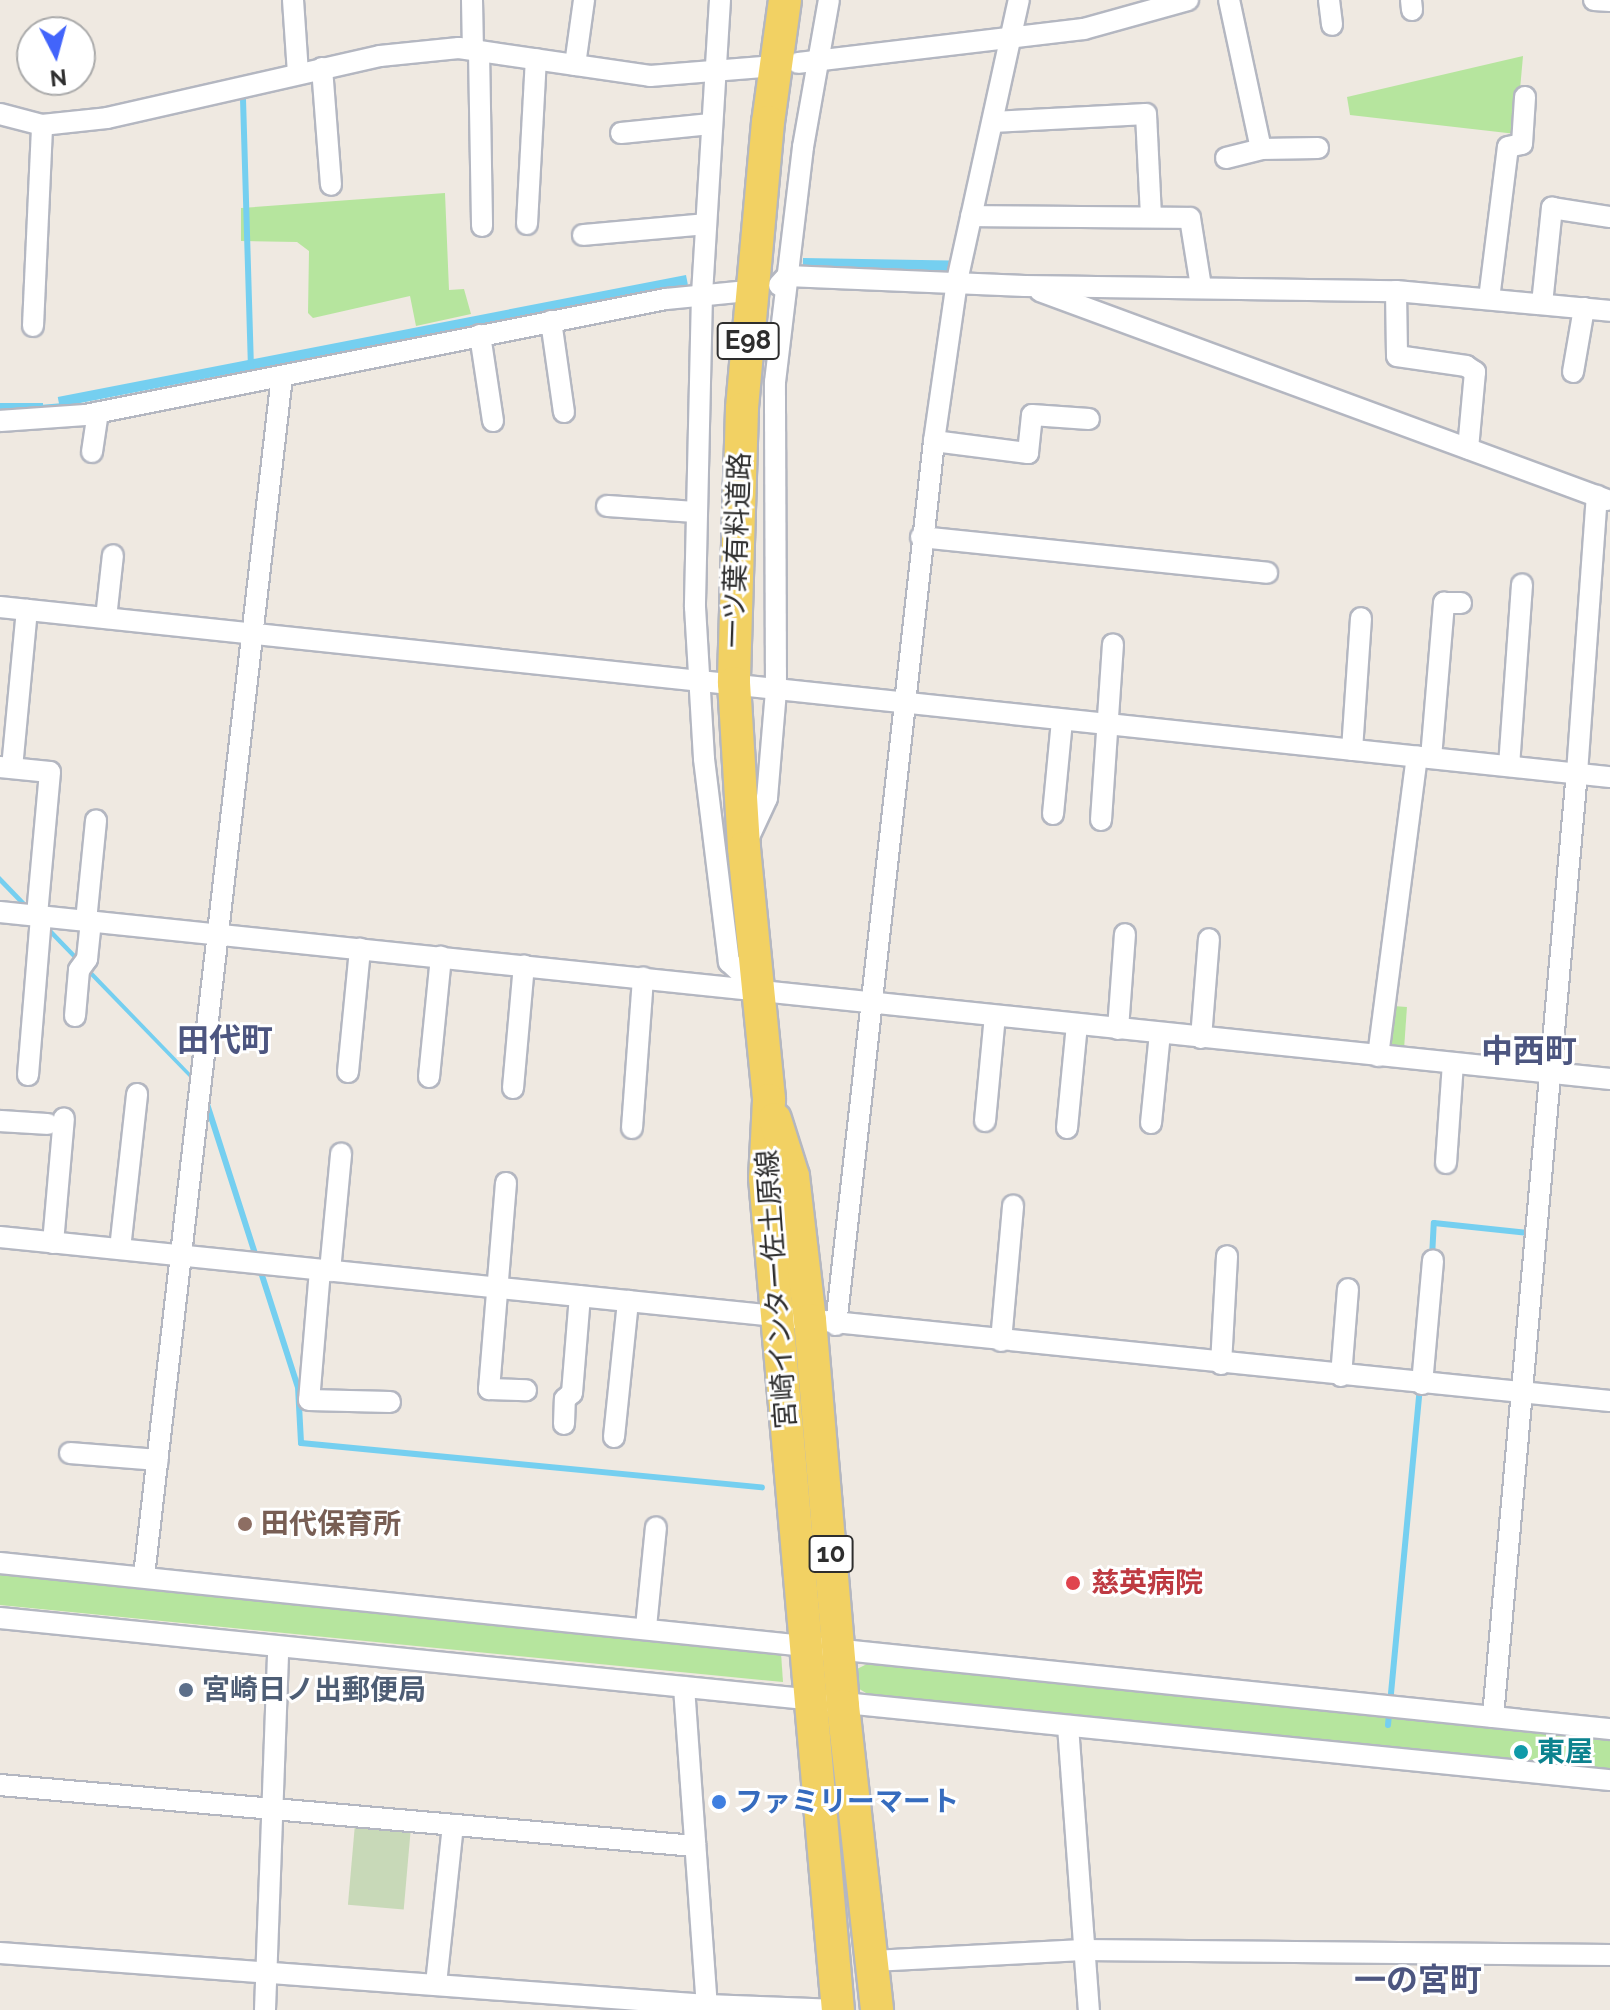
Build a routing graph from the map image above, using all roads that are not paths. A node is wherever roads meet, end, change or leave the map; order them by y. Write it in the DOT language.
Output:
graph roads {
  1 [pos="293,0"];
  2 [pos="472,0"];
  3 [pos="584,0"];
  4 [pos="785,0"];
  5 [pos="829,0"];
  6 [pos="1019,0"];
  7 [pos="1188,0"];
  8 [pos="1229,0"];
  9 [pos="1329,0"];
  10 [pos="1594,0"];
  11 [pos="1610,1"];
  12 [pos="714,2"];
  13 [pos="1332,25"];
  14 [pos="1011,37"];
  15 [pos="476,50"];
  16 [pos="536,59"];
  17 [pos="808,61"];
  18 [pos="575,65"];
  19 [pos="763,67"];
  20 [pos="322,68"];
  21 [pos="714,71"];
  22 [pos="298,74"];
  23 [pos="1525,97"];
  24 [pos="0,114"];
  25 [pos="993,122"];
  26 [pos="711,124"];
  27 [pos="42,125"];
  28 [pos="621,133"];
  29 [pos="1318,148"];
  30 [pos="1261,149"];
  31 [pos="1226,158"];
  32 [pos="331,185"];
  33 [pos="971,216"];
  34 [pos="1151,216"];
  35 [pos="1610,217"];
  36 [pos="527,224"];
  37 [pos="706,224"];
  38 [pos="482,226"];
  39 [pos="583,235"];
  40 [pos="957,281"];
  41 [pos="782,282"];
  42 [pos="1025,286"];
  43 [pos="1201,287"];
  44 [pos="1396,291"];
  45 [pos="738,292"];
  46 [pos="702,294"];
  47 [pos="1489,299"];
  48 [pos="1542,304"];
  49 [pos="1584,308"];
  50 [pos="1610,311"];
  51 [pos="551,321"];
  52 [pos="33,326"];
  53 [pos="480,335"];
  54 [pos="1573,372"];
  55 [pos="282,376"];
  56 [pos="98,412"];
  57 [pos="564,412"];
  58 [pos="1089,419"];
  59 [pos="0,421"];
  60 [pos="493,421"];
  61 [pos="934,441"];
  62 [pos="1468,449"];
  63 [pos="92,452"];
  64 [pos="1603,498"];
  65 [pos="607,506"];
  66 [pos="696,512"];
  67 [pos="921,537"];
  68 [pos="113,555"];
  69 [pos="1267,573"];
  70 [pos="1522,584"];
  71 [pos="1443,603"];
  72 [pos="0,607"];
  73 [pos="27,610"];
  74 [pos="106,618"];
  75 [pos="1361,618"];
  76 [pos="253,633"];
  77 [pos="1113,644"];
  78 [pos="698,677"];
  79 [pos="734,683"];
  80 [pos="776,690"];
  81 [pos="904,703"];
  82 [pos="1062,720"];
  83 [pos="1110,724"];
  84 [pos="1352,750"];
  85 [pos="1424,758"];
  86 [pos="1509,766"];
  87 [pos="6,767"];
  88 [pos="1577,773"];
  89 [pos="1610,777"];
  90 [pos="1053,814"];
  91 [pos="96,820"];
  92 [pos="1101,820"];
  93 [pos="744,848"];
  94 [pos="0,912"];
  95 [pos="39,916"];
  96 [pos="88,921"];
  97 [pos="1125,934"];
  98 [pos="219,935"];
  99 [pos="1209,939"];
  100 [pos="360,949"];
  101 [pos="441,957"];
  102 [pos="524,965"];
  103 [pos="643,977"];
  104 [pos="757,988"];
  105 [pos="871,1004"];
  106 [pos="75,1016"];
  107 [pos="995,1016"];
  108 [pos="1077,1025"];
  109 [pos="1118,1029"];
  110 [pos="1160,1033"];
  111 [pos="1201,1038"];
  112 [pos="1378,1056"];
  113 [pos="1453,1063"];
  114 [pos="348,1072"];
  115 [pos="1547,1073"];
  116 [pos="28,1075"];
  117 [pos="429,1077"];
  118 [pos="1610,1079"];
  119 [pos="513,1088"];
  120 [pos="137,1094"];
  121 [pos="769,1100"];
  122 [pos="0,1121"];
  123 [pos="985,1121"];
  124 [pos="1151,1123"];
  125 [pos="632,1128"];
  126 [pos="1067,1128"];
  127 [pos="341,1154"];
  128 [pos="1446,1163"];
  129 [pos="506,1183"];
  130 [pos="1013,1206"];
  131 [pos="0,1237"];
  132 [pos="53,1243"];
  133 [pos="120,1249"];
  134 [pos="183,1256"];
  135 [pos="1227,1256"];
  136 [pos="1433,1260"];
  137 [pos="325,1270"];
  138 [pos="497,1288"];
  139 [pos="1348,1289"];
  140 [pos="580,1296"];
  141 [pos="628,1301"];
  142 [pos="777,1316"];
  143 [pos="823,1322"];
  144 [pos="1001,1341"];
  145 [pos="1221,1364"];
  146 [pos="1341,1376"];
  147 [pos="1422,1384"];
  148 [pos="526,1390"];
  149 [pos="1524,1395"];
  150 [pos="1610,1401"];
  151 [pos="390,1402"];
  152 [pos="564,1424"];
  153 [pos="614,1437"];
  154 [pos="70,1453"];
  155 [pos="158,1460"];
  156 [pos="656,1527"];
  157 [pos="0,1563"];
  158 [pos="144,1576"];
  159 [pos="0,1618"];
  160 [pos="646,1627"];
  161 [pos="806,1644"];
  162 [pos="278,1647"];
  163 [pos="840,1650"];
  164 [pos="684,1687"];
  165 [pos="811,1701"];
  166 [pos="843,1706"];
  167 [pos="1493,1717"];
  168 [pos="1068,1726"];
  169 [pos="1610,1729"];
  170 [pos="1610,1780"];
  171 [pos="0,1785"];
  172 [pos="272,1809"];
  173 [pos="453,1825"];
  174 [pos="695,1846"];
  175 [pos="1083,1950"];
  176 [pos="0,1953"];
  177 [pos="1610,1955"];
  178 [pos="873,1961"];
  179 [pos="266,1974"];
  180 [pos="436,1984"];
  181 [pos="565,2001"];
  182 [pos="707,2008"];
  183 [pos="265,2010"];
  184 [pos="838,2010"];
  185 [pos="877,2010"];
  186 [pos="1089,2010"];
  1 -- 22 [label="street"];
  2 -- 15 [label="street"];
  3 -- 18 [label="street"];
  4 -- 79 [label="main road, 一ツ葉有料道路 / E98"];
  5 -- 17 [label="street"];
  6 -- 14 [label="street"];
  7 -- 14 [label="street"];
  8 -- 30 [label="street"];
  9 -- 13 [label="street"];
  10 -- 11 [label="street"];
  12 -- 21 [label="street"];
  14 -- 17 [label="street"];
  14 -- 25 [label="street"];
  15 -- 16 [label="street"];
  15 -- 20 [label="street"];
  15 -- 38 [label="street"];
  16 -- 18 [label="street"];
  16 -- 36 [label="street"];
  17 -- 41 [label="street"];
  18 -- 21 [label="street"];
  19 -- 21 [label="street"];
  20 -- 22 [label="street"];
  20 -- 32 [label="street"];
  21 -- 26 [label="street"];
  22 -- 27 [label="street"];
  23 -- 47 [label="street"];
  24 -- 27 [label="street"];
  25 -- 33 [label="street"];
  25 -- 34 [label="street"];
  26 -- 28 [label="street"];
  26 -- 37 [label="street"];
  27 -- 52 [label="street"];
  29 -- 30 [label="street"];
  30 -- 31 [label="street"];
  33 -- 34 [label="street"];
  33 -- 40 [label="street"];
  34 -- 43 [label="street"];
  35 -- 48 [label="street"];
  37 -- 39 [label="street"];
  37 -- 46 [label="street"];
  40 -- 41 [label="street"];
  40 -- 42 [label="street"];
  40 -- 61 [label="street"];
  41 -- 80 [label="street"];
  42 -- 43 [label="street"];
  42 -- 62 [label="street"];
  43 -- 44 [label="street"];
  44 -- 47 [label="street"];
  44 -- 62 [label="street"];
  45 -- 46 [label="street"];
  46 -- 51 [label="street"];
  46 -- 66 [label="street"];
  47 -- 48 [label="street"];
  48 -- 49 [label="street"];
  49 -- 50 [label="street"];
  49 -- 54 [label="street"];
  51 -- 53 [label="street"];
  51 -- 57 [label="street"];
  53 -- 55 [label="street"];
  53 -- 60 [label="street"];
  55 -- 56 [label="street"];
  55 -- 76 [label="street"];
  56 -- 59 [label="street"];
  56 -- 63 [label="street"];
  58 -- 61 [label="street"];
  61 -- 67 [label="street"];
  62 -- 64 [label="street"];
  64 -- 88 [label="street"];
  65 -- 66 [label="street"];
  66 -- 78 [label="street"];
  67 -- 69 [label="street"];
  67 -- 81 [label="street"];
  68 -- 74 [label="street"];
  70 -- 86 [label="street"];
  71 -- 85 [label="street"];
  72 -- 73 [label="street"];
  73 -- 74 [label="street"];
  73 -- 87 [label="street"];
  74 -- 76 [label="street"];
  75 -- 84 [label="street"];
  76 -- 78 [label="street"];
  76 -- 98 [label="street"];
  77 -- 83 [label="street"];
  78 -- 79 [label="street"];
  78 -- 104 [label="street"];
  79 -- 80 [label="street"];
  79 -- 93 [label="main road, 一ツ葉有料道路 / E98"];
  80 -- 81 [label="street"];
  80 -- 93 [label="street"];
  81 -- 82 [label="street"];
  81 -- 105 [label="street"];
  82 -- 83 [label="street"];
  82 -- 90 [label="street"];
  83 -- 84 [label="street"];
  83 -- 92 [label="street"];
  84 -- 85 [label="street"];
  85 -- 86 [label="street"];
  85 -- 112 [label="street"];
  86 -- 88 [label="street"];
  87 -- 95 [label="street"];
  88 -- 89 [label="street"];
  88 -- 115 [label="street"];
  91 -- 96 [label="street"];
  93 -- 104 [label="main road, 一ツ葉有料道路 / E98"];
  94 -- 95 [label="street"];
  95 -- 96 [label="street"];
  95 -- 116 [label="street"];
  96 -- 98 [label="street"];
  96 -- 106 [label="street"];
  97 -- 109 [label="street"];
  98 -- 100 [label="street"];
  98 -- 134 [label="street"];
  99 -- 111 [label="street"];
  100 -- 101 [label="street"];
  100 -- 114 [label="street"];
  101 -- 102 [label="street"];
  101 -- 117 [label="street"];
  102 -- 103 [label="street"];
  102 -- 119 [label="street"];
  103 -- 104 [label="street"];
  103 -- 125 [label="street"];
  104 -- 105 [label="street"];
  104 -- 121 [label="main road, 一ツ葉有料道路 / E98"];
  105 -- 107 [label="street"];
  105 -- 143 [label="street"];
  107 -- 108 [label="street"];
  107 -- 123 [label="street"];
  108 -- 109 [label="street"];
  108 -- 126 [label="street"];
  109 -- 110 [label="street"];
  110 -- 111 [label="street"];
  110 -- 124 [label="street"];
  111 -- 112 [label="street"];
  112 -- 113 [label="street"];
  113 -- 115 [label="street"];
  113 -- 128 [label="street"];
  115 -- 118 [label="street"];
  115 -- 149 [label="street"];
  120 -- 133 [label="street"];
  121 -- 142 [label="main road, 宮崎インター佐土原線 / 10"];
  121 -- 143 [label="main road, 宮崎インター佐土原線 / 10"];
  122 -- 132 [label="street"];
  127 -- 137 [label="street"];
  129 -- 138 [label="street"];
  130 -- 144 [label="street"];
  131 -- 132 [label="street"];
  132 -- 133 [label="street"];
  133 -- 134 [label="street"];
  134 -- 137 [label="street"];
  134 -- 155 [label="street"];
  135 -- 145 [label="street"];
  136 -- 147 [label="street"];
  137 -- 138 [label="street"];
  137 -- 151 [label="street"];
  138 -- 140 [label="street"];
  138 -- 148 [label="street"];
  139 -- 146 [label="street"];
  140 -- 141 [label="street"];
  140 -- 152 [label="street"];
  141 -- 142 [label="street"];
  141 -- 153 [label="street"];
  142 -- 143 [label="street"];
  142 -- 161 [label="main road, 宮崎インター佐土原線 / 10"];
  143 -- 144 [label="street"];
  143 -- 163 [label="main road, 宮崎インター佐土原線 / 10"];
  144 -- 145 [label="street"];
  145 -- 146 [label="street"];
  146 -- 147 [label="street"];
  147 -- 149 [label="street"];
  149 -- 150 [label="street"];
  149 -- 167 [label="street"];
  154 -- 155 [label="street"];
  155 -- 158 [label="street"];
  156 -- 160 [label="street"];
  157 -- 158 [label="street"];
  158 -- 160 [label="street"];
  159 -- 162 [label="street"];
  160 -- 161 [label="street"];
  161 -- 163 [label="street"];
  161 -- 165 [label="main road, 宮崎インター佐土原線 / 10"];
  162 -- 164 [label="street"];
  162 -- 172 [label="street"];
  163 -- 166 [label="main road, 宮崎インター佐土原線 / 10"];
  163 -- 167 [label="street"];
  164 -- 165 [label="street"];
  164 -- 174 [label="street"];
  165 -- 166 [label="street"];
  165 -- 184 [label="main road, 宮崎インター佐土原線 / 10"];
  166 -- 168 [label="street"];
  166 -- 178 [label="main road, 宮崎インター佐土原線 / 10"];
  167 -- 169 [label="street"];
  168 -- 170 [label="street"];
  168 -- 175 [label="street"];
  171 -- 172 [label="street"];
  172 -- 173 [label="street"];
  172 -- 179 [label="street"];
  173 -- 174 [label="street"];
  173 -- 180 [label="street"];
  174 -- 182 [label="street"];
  175 -- 177 [label="street"];
  175 -- 178 [label="street"];
  175 -- 186 [label="street"];
  176 -- 179 [label="street"];
  178 -- 185 [label="main road, 宮崎インター佐土原線 / 10"];
  179 -- 180 [label="street"];
  179 -- 183 [label="street"];
  180 -- 181 [label="street"];
  181 -- 182 [label="street"];
  182 -- 184 [label="street"];
}
